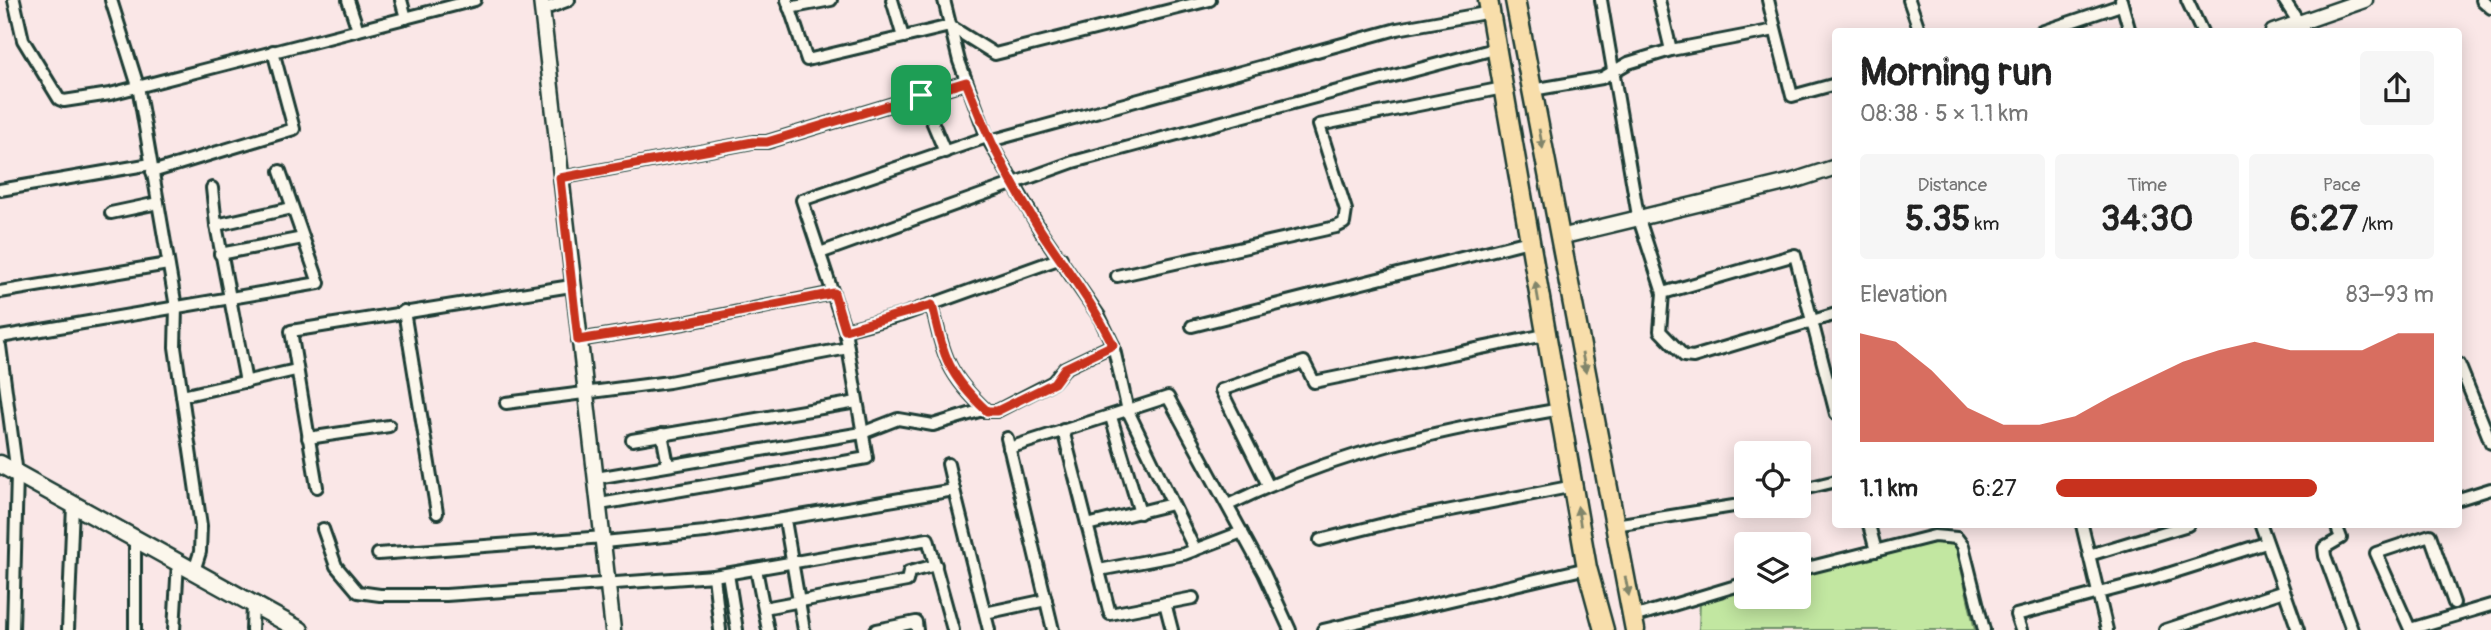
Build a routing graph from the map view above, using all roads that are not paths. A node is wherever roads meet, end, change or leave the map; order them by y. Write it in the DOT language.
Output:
graph roads {
  1 [pos="14,0"];
  2 [pos="111,0"];
  3 [pos="348,0"];
  4 [pos="401,0"];
  5 [pos="475,0"];
  6 [pos="569,0"];
  7 [pos="831,0"];
  8 [pos="892,0"];
  9 [pos="944,0"];
  10 [pos="1210,0"];
  11 [pos="1514,0"];
  12 [pos="1601,0"];
  13 [pos="1659,0"];
  14 [pos="1768,0"];
  15 [pos="1909,0"];
  16 [pos="2187,0"];
  17 [pos="2284,0"];
  18 [pos="2365,0"];
  19 [pos="2482,0"];
  20 [pos="2120,3"];
  21 [pos="788,4"];
  22 [pos="541,5"];
  23 [pos="1490,6"];
  24 [pos="2491,8"];
  25 [pos="406,18"];
  26 [pos="950,26"];
  27 [pos="2303,27"];
  28 [pos="1919,28"];
  29 [pos="2053,28"];
  30 [pos="2129,28"];
  31 [pos="2200,28"];
  32 [pos="358,30"];
  33 [pos="1775,30"];
  34 [pos="903,37"];
  35 [pos="1498,48"];
  36 [pos="1671,50"];
  37 [pos="273,51"];
  38 [pos="1613,72"];
  39 [pos="966,82"];
  40 [pos="1832,85"];
  41 [pos="138,86"];
  42 [pos="1503,88"];
  43 [pos="1532,90"];
  44 [pos="921,95"];
  45 [pos="989,139"];
  46 [pos="945,152"];
  47 [pos="152,168"];
  48 [pos="1832,168"];
  49 [pos="280,171"];
  50 [pos="560,178"];
  51 [pos="1013,184"];
  52 [pos="212,188"];
  53 [pos="0,190"];
  54 [pos="158,203"];
  55 [pos="292,208"];
  56 [pos="111,213"];
  57 [pos="1639,218"];
  58 [pos="216,225"];
  59 [pos="1560,237"];
  60 [pos="303,238"];
  61 [pos="1529,241"];
  62 [pos="820,253"];
  63 [pos="220,254"];
  64 [pos="1061,258"];
  65 [pos="168,264"];
  66 [pos="1117,276"];
  67 [pos="571,286"];
  68 [pos="0,292"];
  69 [pos="834,293"];
  70 [pos="1663,293"];
  71 [pos="229,297"];
  72 [pos="932,305"];
  73 [pos="176,307"];
  74 [pos="404,311"];
  75 [pos="1832,315"];
  76 [pos="1810,321"];
  77 [pos="1192,326"];
  78 [pos="845,330"];
  79 [pos="1545,335"];
  80 [pos="0,337"];
  81 [pos="578,340"];
  82 [pos="1113,345"];
  83 [pos="0,346"];
  84 [pos="848,348"];
  85 [pos="296,370"];
  86 [pos="2462,371"];
  87 [pos="246,382"];
  88 [pos="585,393"];
  89 [pos="182,396"];
  90 [pos="1832,400"];
  91 [pos="857,402"];
  92 [pos="506,403"];
  93 [pos="1561,409"];
  94 [pos="987,411"];
  95 [pos="1128,411"];
  96 [pos="1111,417"];
  97 [pos="390,426"];
  98 [pos="1063,430"];
  99 [pos="862,433"];
  100 [pos="662,434"];
  101 [pos="308,438"];
  102 [pos="632,440"];
  103 [pos="2491,443"];
  104 [pos="0,464"];
  105 [pos="948,464"];
  106 [pos="668,465"];
  107 [pos="17,474"];
  108 [pos="596,478"];
  109 [pos="1832,482"];
  110 [pos="1268,485"];
  111 [pos="1574,486"];
  112 [pos="317,487"];
  113 [pos="1811,487"];
  114 [pos="2491,489"];
  115 [pos="954,490"];
  116 [pos="2462,498"];
  117 [pos="600,504"];
  118 [pos="1172,504"];
  119 [pos="73,505"];
  120 [pos="1228,505"];
  121 [pos="1734,506"];
  122 [pos="437,513"];
  123 [pos="1140,513"];
  124 [pos="785,520"];
  125 [pos="1087,525"];
  126 [pos="1615,525"];
  127 [pos="323,528"];
  128 [pos="1870,528"];
  129 [pos="2083,528"];
  130 [pos="2178,528"];
  131 [pos="2262,528"];
  132 [pos="2337,528"];
  133 [pos="1242,532"];
  134 [pos="135,539"];
  135 [pos="604,539"];
  136 [pos="1320,540"];
  137 [pos="2266,543"];
  138 [pos="1195,550"];
  139 [pos="1876,551"];
  140 [pos="378,554"];
  141 [pos="2089,555"];
  142 [pos="178,562"];
  143 [pos="791,563"];
  144 [pos="936,565"];
  145 [pos="1811,567"];
  146 [pos="1587,568"];
  147 [pos="756,569"];
  148 [pos="1099,570"];
  149 [pos="194,571"];
  150 [pos="728,573"];
  151 [pos="713,576"];
  152 [pos="608,584"];
  153 [pos="1734,587"];
  154 [pos="2284,591"];
  155 [pos="2098,593"];
  156 [pos="1193,598"];
  157 [pos="1046,600"];
  158 [pos="798,601"];
  159 [pos="1165,603"];
  160 [pos="2454,603"];
  161 [pos="253,604"];
  162 [pos="2491,605"];
  163 [pos="764,608"];
  164 [pos="985,613"];
  165 [pos="1634,624"];
  166 [pos="13,630"];
  167 [pos="68,630"];
  168 [pos="135,630"];
  169 [pos="174,630"];
  170 [pos="252,630"];
  171 [pos="299,630"];
  172 [pos="615,630"];
  173 [pos="720,630"];
  174 [pos="737,630"];
  175 [pos="768,630"];
  176 [pos="804,630"];
  177 [pos="876,630"];
  178 [pos="917,630"];
  179 [pos="953,630"];
  180 [pos="989,630"];
  181 [pos="1053,630"];
  182 [pos="1172,630"];
  183 [pos="1290,630"];
  184 [pos="1323,630"];
  185 [pos="1604,630"];
  186 [pos="1984,630"];
  187 [pos="2021,630"];
  188 [pos="2107,630"];
  189 [pos="2165,630"];
  190 [pos="2298,630"];
  191 [pos="2352,630"];
  1 -- 41 [label="street"];
  2 -- 41 [label="street"];
  3 -- 32 [label="street"];
  4 -- 25 [label="street"];
  5 -- 25 [label="street"];
  6 -- 22 [label="street"];
  7 -- 21 [label="street"];
  8 -- 34 [label="street"];
  9 -- 26 [label="street"];
  10 -- 26 [label="street"];
  11 -- 43 [label="main road"];
  12 -- 38 [label="street"];
  13 -- 36 [label="street"];
  14 -- 33 [label="street"];
  15 -- 28 [label="street"];
  16 -- 31 [label="street"];
  17 -- 27 [label="street"];
  18 -- 27 [label="street"];
  19 -- 24 [label="street"];
  20 -- 29 [label="street"];
  20 -- 30 [label="street"];
  21 -- 34 [label="street"];
  22 -- 50 [label="street"];
  23 -- 35 [label="main road"];
  23 -- 45 [label="street"];
  25 -- 32 [label="street"];
  26 -- 34 [label="street"];
  26 -- 39 [label="street"];
  32 -- 37 [label="street"];
  33 -- 36 [label="street"];
  33 -- 40 [label="street"];
  35 -- 42 [label="main road"];
  35 -- 51 [label="street"];
  36 -- 38 [label="street"];
  37 -- 41 [label="street"];
  37 -- 47 [label="street"];
  38 -- 43 [label="street"];
  38 -- 57 [label="street"];
  39 -- 44 [label="street"];
  39 -- 45 [label="street"];
  41 -- 47 [label="street"];
  42 -- 61 [label="main road"];
  42 -- 66 [label="street"];
  43 -- 59 [label="main road, one-way"];
  44 -- 46 [label="street"];
  44 -- 50 [label="street"];
  45 -- 46 [label="street"];
  45 -- 51 [label="street"];
  46 -- 62 [label="street"];
  47 -- 53 [label="street"];
  47 -- 54 [label="street"];
  48 -- 57 [label="street"];
  49 -- 55 [label="street"];
  50 -- 67 [label="street"];
  51 -- 62 [label="street"];
  51 -- 64 [label="street"];
  52 -- 58 [label="street"];
  54 -- 56 [label="street"];
  54 -- 65 [label="street"];
  55 -- 58 [label="street"];
  55 -- 60 [label="street"];
  57 -- 59 [label="street"];
  57 -- 70 [label="street"];
  58 -- 63 [label="street"];
  59 -- 126 [label="main road, one-way"];
  60 -- 63 [label="street"];
  60 -- 71 [label="street"];
  61 -- 77 [label="street"];
  79 -- 61 [label="main road, one-way"];
  62 -- 69 [label="street"];
  63 -- 71 [label="street"];
  64 -- 72 [label="street"];
  64 -- 82 [label="street"];
  65 -- 68 [label="street"];
  65 -- 73 [label="street"];
  67 -- 74 [label="street"];
  67 -- 81 [label="street"];
  69 -- 78 [label="street"];
  69 -- 81 [label="street"];
  70 -- 76 [label="street"];
  70 -- 76 [label="street"];
  71 -- 73 [label="street"];
  71 -- 87 [label="street"];
  72 -- 78 [label="street"];
  72 -- 94 [label="street"];
  73 -- 80 [label="street"];
  73 -- 89 [label="street"];
  74 -- 85 [label="street"];
  74 -- 122 [label="street"];
  75 -- 76 [label="street"];
  76 -- 90 [label="street"];
  78 -- 84 [label="street"];
  79 -- 93 [label="main road"];
  79 -- 110 [label="street"];
  81 -- 88 [label="street"];
  82 -- 94 [label="street"];
  82 -- 95 [label="street"];
  83 -- 107 [label="street"];
  84 -- 88 [label="street"];
  84 -- 91 [label="street"];
  85 -- 87 [label="street"];
  85 -- 101 [label="street"];
  86 -- 103 [label="street"];
  87 -- 89 [label="street"];
  88 -- 92 [label="street"];
  88 -- 108 [label="street"];
  89 -- 149 [label="street"];
  91 -- 99 [label="street"];
  91 -- 100 [label="street"];
  93 -- 110 [label="street"];
  93 -- 111 [label="main road"];
  94 -- 99 [label="street"];
  95 -- 96 [label="street"];
  95 -- 118 [label="street"];
  95 -- 120 [label="street"];
  96 -- 98 [label="street"];
  96 -- 123 [label="street"];
  97 -- 101 [label="street"];
  98 -- 125 [label="street"];
  98 -- 157 [label="street"];
  99 -- 106 [label="street"];
  99 -- 117 [label="street"];
  100 -- 102 [label="street"];
  100 -- 106 [label="street"];
  101 -- 112 [label="street"];
  104 -- 107 [label="main road"];
  105 -- 115 [label="street"];
  106 -- 108 [label="street"];
  107 -- 119 [label="main road"];
  107 -- 166 [label="street"];
  108 -- 117 [label="street"];
  109 -- 113 [label="street"];
  110 -- 120 [label="street"];
  111 -- 136 [label="street"];
  146 -- 111 [label="main road, one-way"];
  114 -- 116 [label="street"];
  115 -- 124 [label="street"];
  115 -- 164 [label="street"];
  117 -- 135 [label="street"];
  118 -- 123 [label="street"];
  118 -- 138 [label="street"];
  119 -- 134 [label="main road"];
  119 -- 167 [label="street"];
  120 -- 133 [label="street"];
  121 -- 126 [label="street"];
  123 -- 125 [label="street"];
  124 -- 135 [label="street"];
  124 -- 143 [label="street"];
  125 -- 148 [label="street"];
  126 -- 165 [label="main road, one-way"];
  127 -- 152 [label="street"];
  128 -- 139 [label="street"];
  129 -- 141 [label="street"];
  130 -- 141 [label="street"];
  131 -- 137 [label="street"];
  132 -- 191 [label="street"];
  133 -- 138 [label="street"];
  133 -- 183 [label="street"];
  134 -- 142 [label="main road"];
  134 -- 168 [label="street"];
  135 -- 140 [label="street"];
  135 -- 152 [label="street"];
  137 -- 154 [label="street"];
  137 -- 155 [label="street"];
  138 -- 148 [label="street"];
  139 -- 145 [label="street"];
  139 -- 186 [label="street"];
  141 -- 155 [label="street"];
  142 -- 149 [label="main road"];
  142 -- 169 [label="street"];
  143 -- 144 [label="street"];
  143 -- 147 [label="street"];
  143 -- 158 [label="street"];
  144 -- 158 [label="street"];
  144 -- 179 [label="street"];
  146 -- 184 [label="street"];
  146 -- 185 [label="main road"];
  147 -- 150 [label="street"];
  147 -- 163 [label="street"];
  148 -- 159 [label="street"];
  149 -- 161 [label="main road"];
  150 -- 151 [label="street"];
  150 -- 174 [label="street"];
  151 -- 152 [label="street"];
  151 -- 173 [label="street"];
  152 -- 172 [label="street"];
  153 -- 165 [label="street"];
  154 -- 189 [label="street"];
  154 -- 190 [label="street"];
  155 -- 187 [label="street"];
  155 -- 188 [label="street"];
  156 -- 159 [label="street"];
  157 -- 164 [label="street"];
  157 -- 181 [label="street"];
  158 -- 163 [label="street"];
  158 -- 176 [label="street"];
  159 -- 182 [label="street"];
  160 -- 162 [label="street"];
  161 -- 170 [label="street"];
  161 -- 171 [label="main road"];
  163 -- 175 [label="street"];
  164 -- 180 [label="street"];
  177 -- 178 [label="street"];
}
